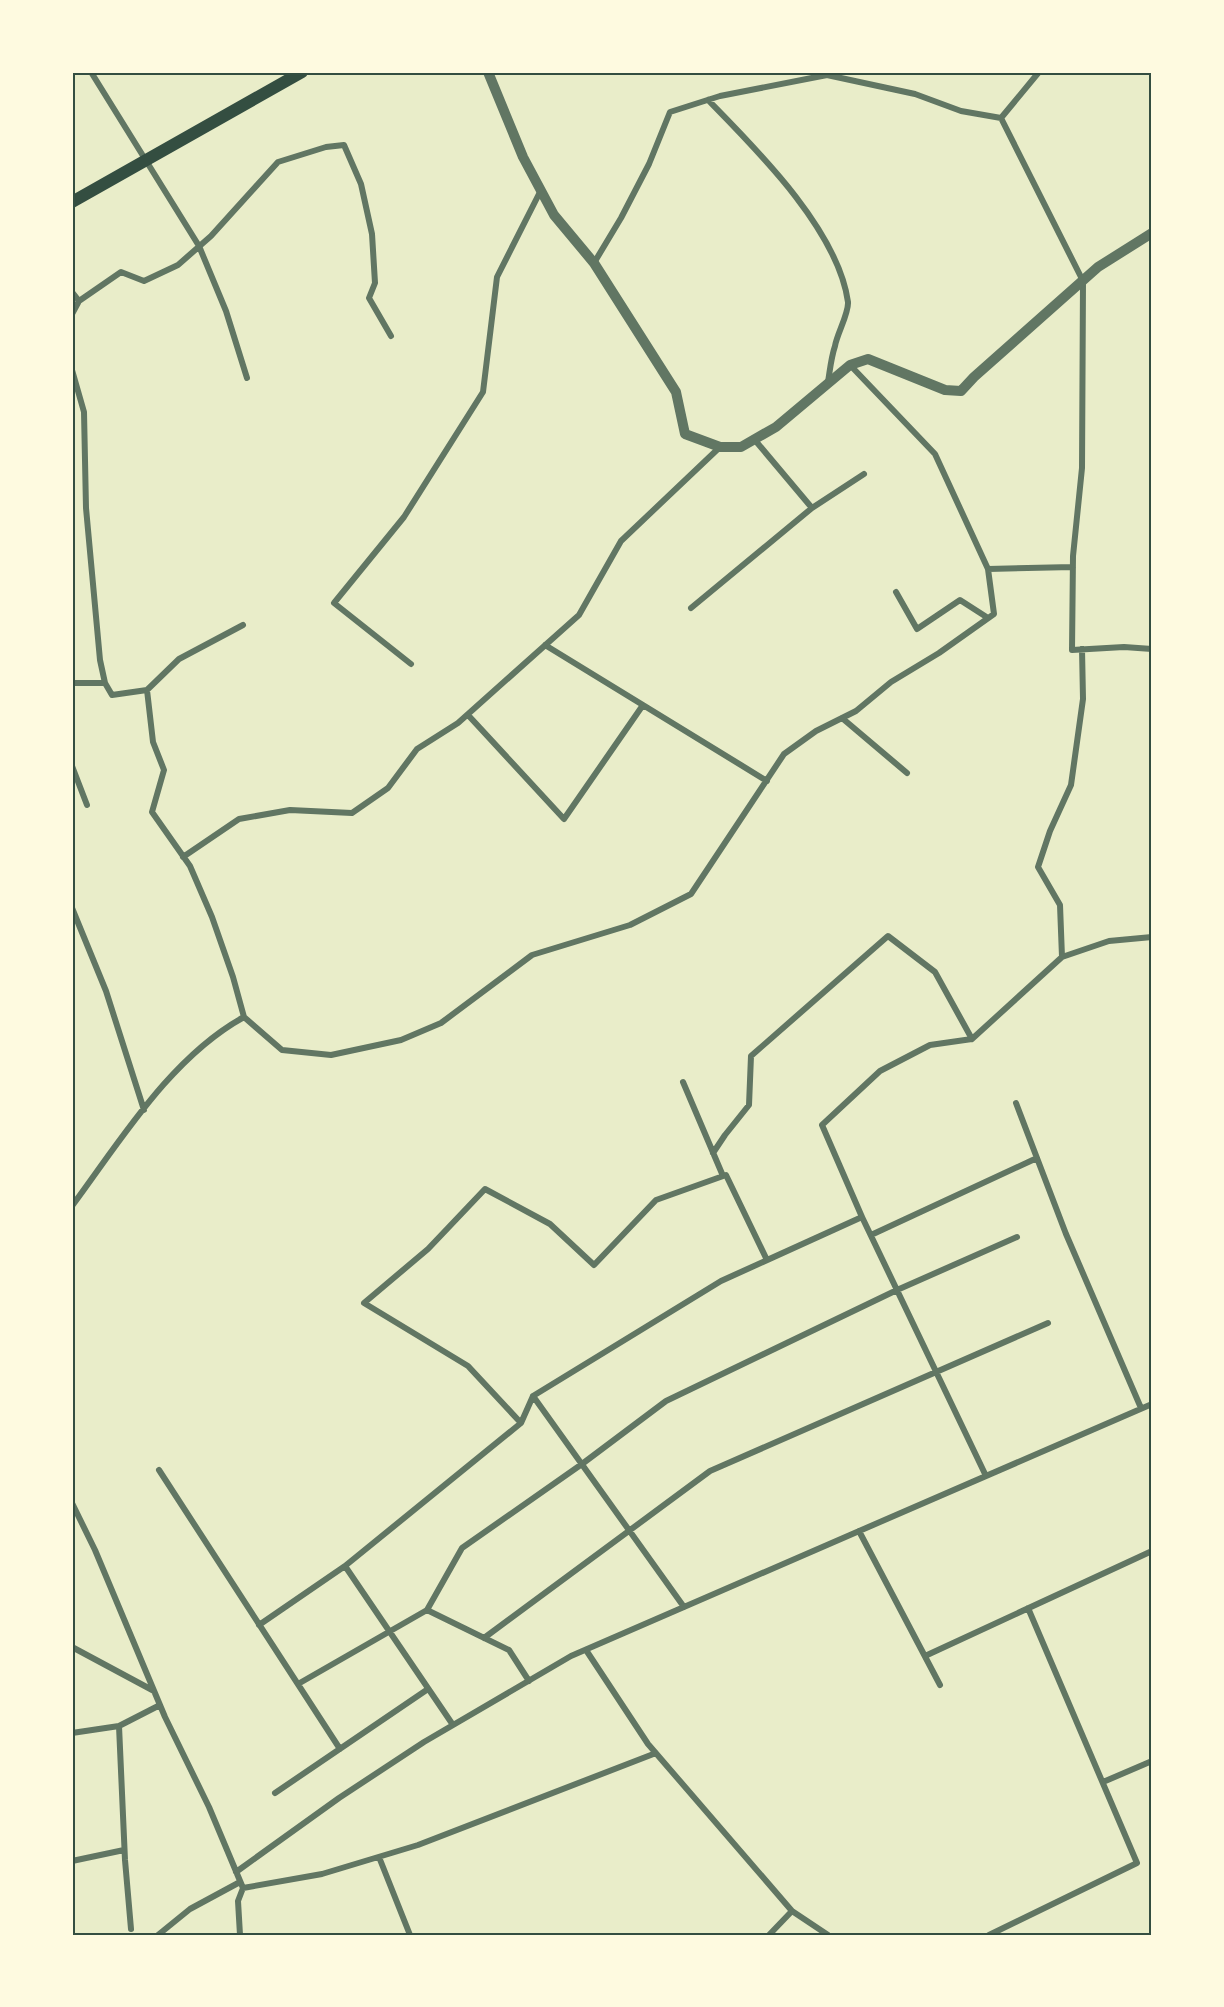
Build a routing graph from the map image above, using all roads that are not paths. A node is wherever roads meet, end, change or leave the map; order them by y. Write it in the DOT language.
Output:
graph roads {
  1 [pos="91,72"];
  2 [pos="302,72"];
  3 [pos="488,72"];
  4 [pos="1039,72"];
  5 [pos="843,76"];
  6 [pos="708,100"];
  7 [pos="1001,118"];
  8 [pos="147,161"];
  9 [pos="541,189"];
  10 [pos="72,202"];
  11 [pos="1152,233"];
  12 [pos="199,246"];
  13 [pos="594,263"];
  14 [pos="1083,281"];
  15 [pos="72,292"];
  16 [pos="79,301"];
  17 [pos="72,314"];
  18 [pos="392,336"];
  19 [pos="850,365"];
  20 [pos="72,370"];
  21 [pos="247,378"];
  22 [pos="827,384"];
  23 [pos="754,440"];
  24 [pos="720,447"];
  25 [pos="864,474"];
  26 [pos="812,508"];
  27 [pos="1073,567"];
  28 [pos="988,569"];
  29 [pos="896,592"];
  30 [pos="691,608"];
  31 [pos="988,618"];
  32 [pos="243,625"];
  33 [pos="545,645"];
  34 [pos="1082,649"];
  35 [pos="1152,649"];
  36 [pos="411,664"];
  37 [pos="72,682"];
  38 [pos="105,683"];
  39 [pos="147,690"];
  40 [pos="643,705"];
  41 [pos="468,715"];
  42 [pos="842,718"];
  43 [pos="72,766"];
  44 [pos="907,773"];
  45 [pos="767,781"];
  46 [pos="87,805"];
  47 [pos="183,857"];
  48 [pos="72,908"];
  49 [pos="1152,937"];
  50 [pos="1062,957"];
  51 [pos="244,1017"];
  52 [pos="972,1039"];
  53 [pos="683,1082"];
  54 [pos="1016,1103"];
  55 [pos="144,1110"];
  56 [pos="713,1153"];
  57 [pos="1036,1158"];
  58 [pos="723,1176"];
  59 [pos="72,1206"];
  60 [pos="862,1217"];
  61 [pos="871,1235"];
  62 [pos="1017,1237"];
  63 [pos="767,1260"];
  64 [pos="897,1290"];
  65 [pos="1048,1323"];
  66 [pos="936,1372"];
  67 [pos="533,1396"];
  68 [pos="1152,1404"];
  69 [pos="1141,1408"];
  70 [pos="521,1423"];
  71 [pos="582,1464"];
  72 [pos="159,1470"];
  73 [pos="986,1476"];
  74 [pos="72,1503"];
  75 [pos="630,1531"];
  76 [pos="859,1532"];
  77 [pos="1152,1551"];
  78 [pos="345,1566"];
  79 [pos="684,1607"];
  80 [pos="1028,1608"];
  81 [pos="427,1610"];
  82 [pos="260,1625"];
  83 [pos="390,1632"];
  84 [pos="484,1638"];
  85 [pos="72,1647"];
  86 [pos="586,1650"];
  87 [pos="925,1656"];
  88 [pos="529,1681"];
  89 [pos="298,1684"];
  90 [pos="940,1685"];
  91 [pos="428,1689"];
  92 [pos="154,1691"];
  93 [pos="160,1705"];
  94 [pos="453,1725"];
  95 [pos="118,1726"];
  96 [pos="72,1733"];
  97 [pos="340,1749"];
  98 [pos="656,1753"];
  99 [pos="1152,1761"];
  100 [pos="1103,1782"];
  101 [pos="275,1794"];
  102 [pos="124,1850"];
  103 [pos="379,1857"];
  104 [pos="72,1861"];
  105 [pos="236,1872"];
  106 [pos="241,1885"];
  107 [pos="792,1911"];
  108 [pos="131,1929"];
  109 [pos="159,1935"];
  110 [pos="240,1935"];
  111 [pos="410,1935"];
  112 [pos="769,1935"];
  113 [pos="828,1935"];
  114 [pos="988,1935"];
  1 -- 8 [label="street"];
  2 -- 8 [label="main road"];
  3 -- 9 [label="street"];
  4 -- 7 [label="street"];
  5 -- 6 [label="street"];
  5 -- 7 [label="street"];
  6 -- 13 [label="street"];
  6 -- 22 [label="street"];
  7 -- 14 [label="street"];
  8 -- 10 [label="main road"];
  8 -- 12 [label="street"];
  9 -- 13 [label="street"];
  9 -- 36 [label="street"];
  11 -- 14 [label="street"];
  12 -- 16 [label="street"];
  12 -- 18 [label="street"];
  12 -- 21 [label="street"];
  13 -- 24 [label="street"];
  14 -- 19 [label="street"];
  14 -- 27 [label="street"];
  15 -- 16 [label="street"];
  16 -- 17 [label="street"];
  19 -- 22 [label="street"];
  19 -- 28 [label="street"];
  20 -- 38 [label="street"];
  22 -- 23 [label="street"];
  23 -- 24 [label="street"];
  23 -- 26 [label="street"];
  24 -- 33 [label="street"];
  25 -- 26 [label="street"];
  26 -- 30 [label="street"];
  27 -- 28 [label="street"];
  27 -- 34 [label="street"];
  28 -- 31 [label="street"];
  29 -- 31 [label="street"];
  31 -- 42 [label="street"];
  32 -- 39 [label="street"];
  33 -- 40 [label="street"];
  33 -- 41 [label="street"];
  34 -- 35 [label="street"];
  34 -- 50 [label="street"];
  37 -- 38 [label="street"];
  38 -- 39 [label="street"];
  39 -- 47 [label="street"];
  40 -- 41 [label="street"];
  40 -- 45 [label="street"];
  41 -- 47 [label="street"];
  42 -- 44 [label="street"];
  42 -- 45 [label="street"];
  43 -- 46 [label="street"];
  45 -- 51 [label="street"];
  47 -- 51 [label="street"];
  48 -- 55 [label="street"];
  49 -- 50 [label="street"];
  50 -- 52 [label="street"];
  51 -- 55 [label="street"];
  52 -- 56 [label="street"];
  52 -- 60 [label="street"];
  53 -- 56 [label="street"];
  54 -- 57 [label="street"];
  55 -- 59 [label="street"];
  56 -- 58 [label="street"];
  57 -- 61 [label="street"];
  57 -- 69 [label="street"];
  58 -- 63 [label="street"];
  58 -- 70 [label="street"];
  60 -- 61 [label="street"];
  60 -- 63 [label="street"];
  61 -- 64 [label="street"];
  62 -- 64 [label="street"];
  63 -- 67 [label="street"];
  64 -- 66 [label="street"];
  64 -- 71 [label="street"];
  65 -- 66 [label="street"];
  66 -- 73 [label="street"];
  66 -- 75 [label="street"];
  67 -- 70 [label="street"];
  67 -- 71 [label="street"];
  68 -- 69 [label="street"];
  69 -- 73 [label="street"];
  70 -- 78 [label="street"];
  71 -- 75 [label="street"];
  71 -- 81 [label="street"];
  72 -- 82 [label="street"];
  73 -- 76 [label="street"];
  74 -- 92 [label="street"];
  75 -- 79 [label="street"];
  75 -- 84 [label="street"];
  76 -- 79 [label="street"];
  76 -- 87 [label="street"];
  77 -- 80 [label="street"];
  78 -- 82 [label="street"];
  78 -- 83 [label="street"];
  79 -- 86 [label="street"];
  80 -- 87 [label="street"];
  80 -- 100 [label="street"];
  81 -- 83 [label="street"];
  81 -- 84 [label="street"];
  82 -- 89 [label="street"];
  83 -- 89 [label="street"];
  83 -- 91 [label="street"];
  84 -- 88 [label="street"];
  85 -- 92 [label="street"];
  86 -- 88 [label="street"];
  86 -- 98 [label="street"];
  87 -- 90 [label="street"];
  88 -- 94 [label="street"];
  89 -- 97 [label="street"];
  91 -- 94 [label="street"];
  91 -- 97 [label="street"];
  92 -- 93 [label="street"];
  93 -- 95 [label="street"];
  93 -- 105 [label="street"];
  94 -- 105 [label="street"];
  95 -- 96 [label="street"];
  95 -- 102 [label="street"];
  97 -- 101 [label="street"];
  98 -- 103 [label="street"];
  98 -- 107 [label="street"];
  99 -- 100 [label="street"];
  100 -- 114 [label="street"];
  102 -- 104 [label="street"];
  102 -- 108 [label="street"];
  103 -- 106 [label="street"];
  103 -- 111 [label="street"];
  105 -- 106 [label="street"];
  106 -- 109 [label="street"];
  106 -- 110 [label="street"];
  107 -- 112 [label="street"];
  107 -- 113 [label="street"];
}
